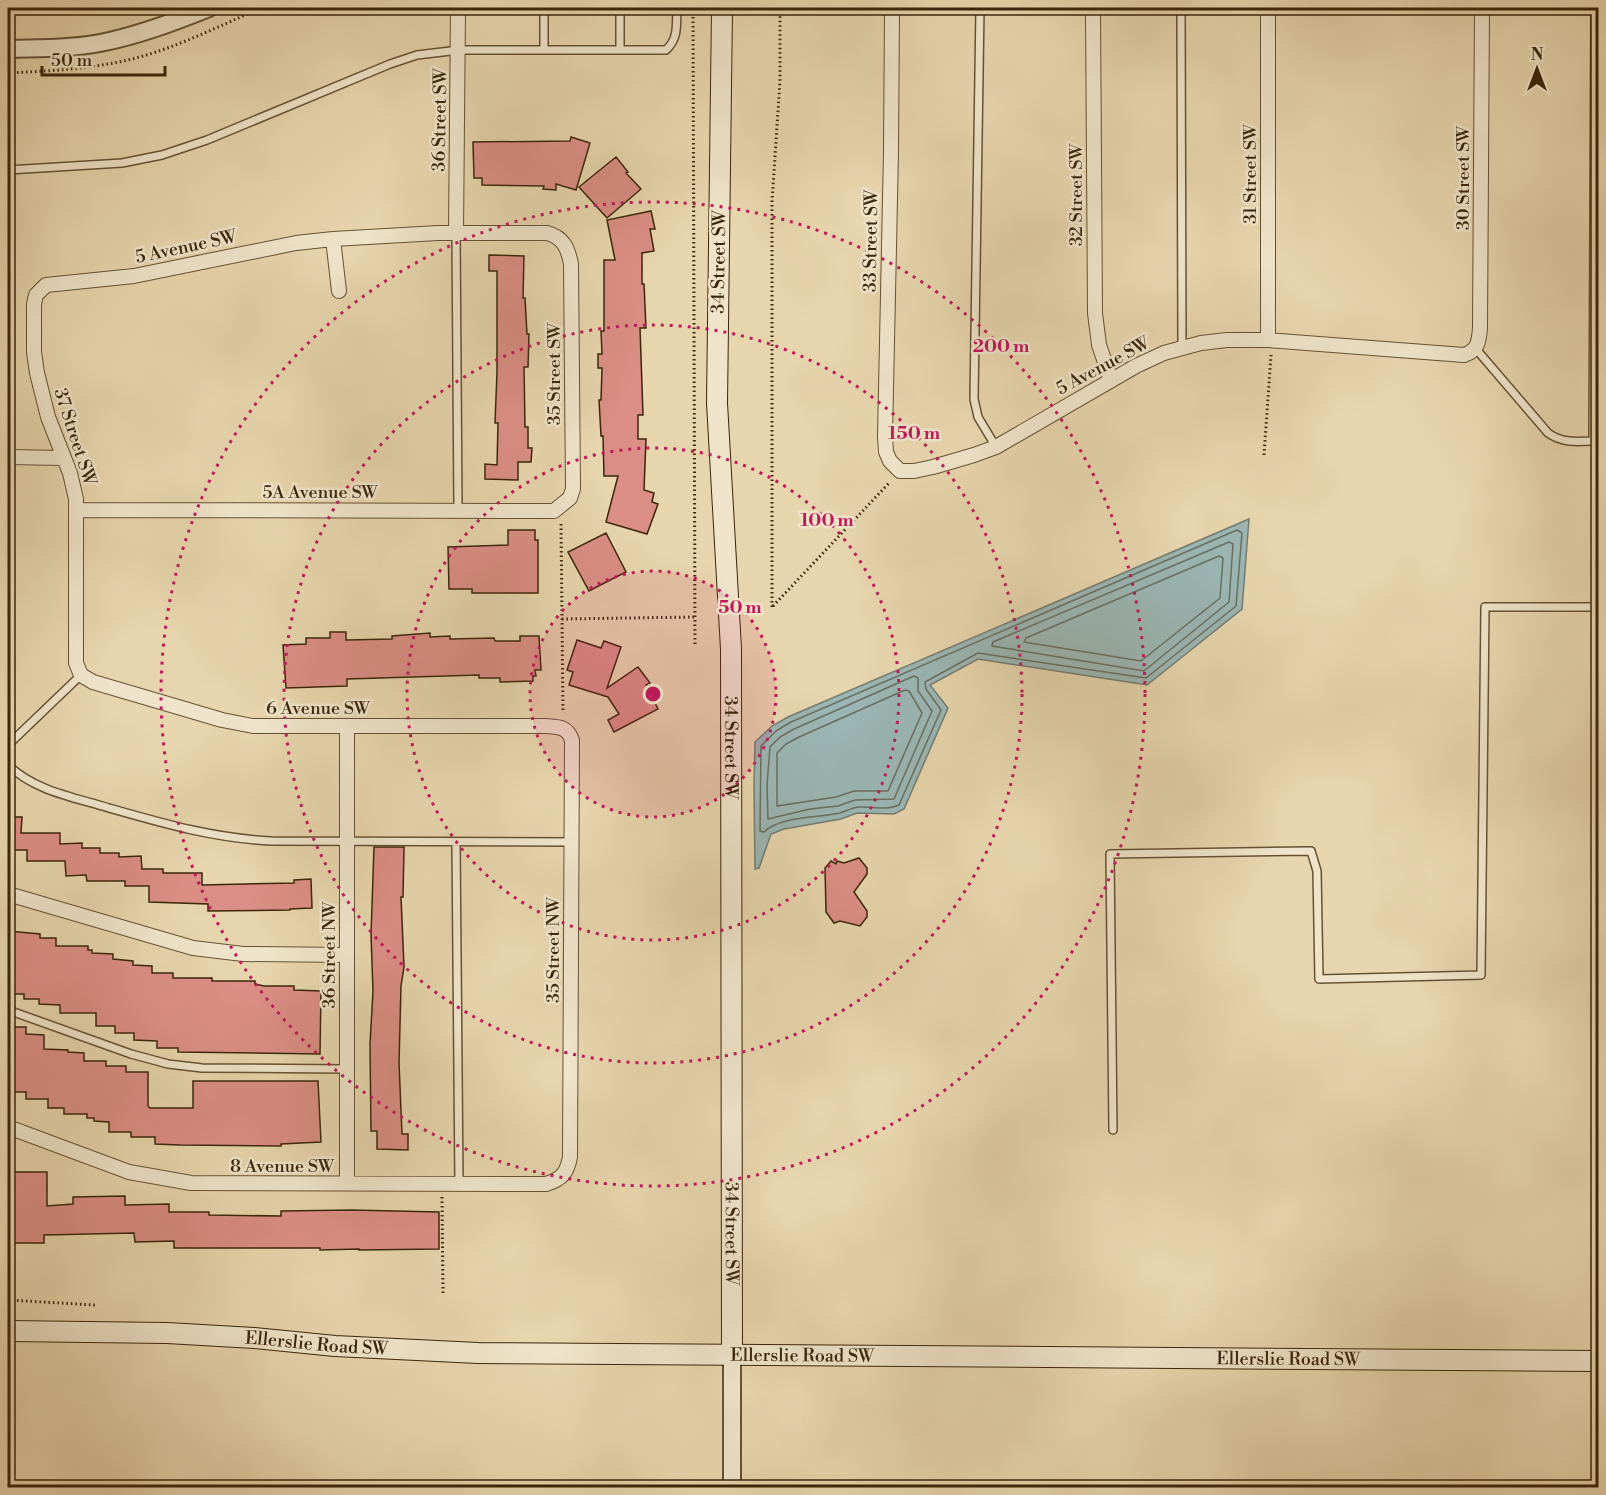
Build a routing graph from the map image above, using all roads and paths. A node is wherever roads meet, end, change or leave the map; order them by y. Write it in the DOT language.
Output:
graph roads {
  1 [pos="209,8"];
  2 [pos="458,8"];
  3 [pos="544,8"];
  4 [pos="620,8"];
  5 [pos="676,8"];
  6 [pos="693,8"];
  7 [pos="722,8"];
  8 [pos="780,8"];
  9 [pos="892,8"];
  10 [pos="980,8"];
  11 [pos="1093,8"];
  12 [pos="1181,8"];
  13 [pos="1268,8"];
  14 [pos="1482,8"];
  15 [pos="1595,8"];
  16 [pos="8,49"];
  17 [pos="459,50"];
  18 [pos="544,50"];
  19 [pos="620,50"];
  20 [pos="8,170"];
  21 [pos="456,233"];
  22 [pos="333,239"];
  23 [pos="561,239"];
  24 [pos="46,285"];
  25 [pos="339,291"];
  26 [pos="1270,340"];
  27 [pos="1182,348"];
  28 [pos="1476,349"];
  29 [pos="1111,380"];
  30 [pos="996,447"];
  31 [pos="1264,454"];
  32 [pos="8,457"];
  33 [pos="64,458"];
  34 [pos="900,471"];
  35 [pos="561,507"];
  36 [pos="78,510"];
  37 [pos="458,511"];
  38 [pos="1599,607"];
  39 [pos="695,617"];
  40 [pos="562,620"];
  41 [pos="695,645"];
  42 [pos="81,675"];
  43 [pos="347,727"];
  44 [pos="563,728"];
  45 [pos="8,745"];
  46 [pos="8,765"];
  47 [pos="348,842"];
  48 [pos="571,842"];
  49 [pos="456,843"];
  50 [pos="8,894"];
  51 [pos="347,955"];
  52 [pos="8,1010"];
  53 [pos="347,1069"];
  54 [pos="8,1127"];
  55 [pos="1113,1130"];
  56 [pos="564,1176"];
  57 [pos="347,1183"];
  58 [pos="442,1183"];
  59 [pos="459,1184"];
  60 [pos="443,1293"];
  61 [pos="8,1300"];
  62 [pos="95,1305"];
  63 [pos="8,1331"];
  64 [pos="732,1353"];
  65 [pos="1599,1361"];
  66 [pos="732,1488"];
  1 -- 16 [label="street"];
  2 -- 17 [label="street, 36 Street SW"];
  3 -- 18 [label="lane"];
  4 -- 19 [label="lane"];
  5 -- 19 [label="lane"];
  6 -- 39 [label="path"];
  7 -- 64 [label="main road, 34 Street SW"];
  8 -- 34 [label="path"];
  9 -- 34 [label="street, 33 Street SW"];
  10 -- 30 [label="lane"];
  11 -- 29 [label="street, 32 Street SW"];
  12 -- 27 [label="lane"];
  13 -- 26 [label="street, 31 Street SW"];
  14 -- 28 [label="street, 30 Street SW"];
  15 -- 28 [label="lane"];
  17 -- 18 [label="lane"];
  17 -- 20 [label="lane"];
  17 -- 21 [label="street, 36 Street SW"];
  18 -- 19 [label="lane"];
  21 -- 22 [label="street, 5 Avenue SW"];
  21 -- 23 [label="street, 5 Avenue SW"];
  21 -- 37 [label="lane"];
  22 -- 24 [label="street, 5 Avenue SW"];
  22 -- 25 [label="street"];
  23 -- 35 [label="street, 35 Street SW"];
  24 -- 33 [label="street, 37 Street SW"];
  26 -- 27 [label="street, 5 Avenue SW"];
  26 -- 28 [label="street, 5 Avenue SW"];
  26 -- 31 [label="path"];
  27 -- 29 [label="street, 5 Avenue SW"];
  29 -- 30 [label="street, 5 Avenue SW"];
  30 -- 34 [label="street, 5 Avenue SW"];
  32 -- 33 [label="street"];
  33 -- 36 [label="street, 37 Street SW"];
  35 -- 37 [label="street, 5A Avenue SW"];
  35 -- 40 [label="path"];
  36 -- 37 [label="street, 5A Avenue SW"];
  36 -- 42 [label="street, 37 Street SW"];
  38 -- 55 [label="lane"];
  39 -- 40 [label="path"];
  39 -- 41 [label="path"];
  40 -- 44 [label="path"];
  42 -- 43 [label="street, 6 Avenue SW"];
  42 -- 45 [label="lane"];
  43 -- 44 [label="street, 6 Avenue SW"];
  43 -- 47 [label="street, 36 Street NW"];
  44 -- 48 [label="street, 35 Street NW"];
  46 -- 47 [label="lane"];
  47 -- 49 [label="lane"];
  47 -- 51 [label="street, 36 Street NW"];
  48 -- 49 [label="lane"];
  48 -- 56 [label="street, 35 Street NW"];
  49 -- 59 [label="lane"];
  50 -- 51 [label="street"];
  51 -- 53 [label="street, 36 Street NW"];
  52 -- 53 [label="lane"];
  53 -- 57 [label="street, 36 Street NW"];
  54 -- 57 [label="street, 8 Avenue SW"];
  56 -- 59 [label="street, 8 Avenue SW"];
  57 -- 58 [label="street, 8 Avenue SW"];
  58 -- 59 [label="street, 8 Avenue SW"];
  58 -- 60 [label="path"];
  61 -- 62 [label="path"];
  63 -- 64 [label="main road, Ellerslie Road SW"];
  64 -- 65 [label="main road, Ellerslie Road SW"];
  64 -- 66 [label="street, 34 Street SW"];
}
